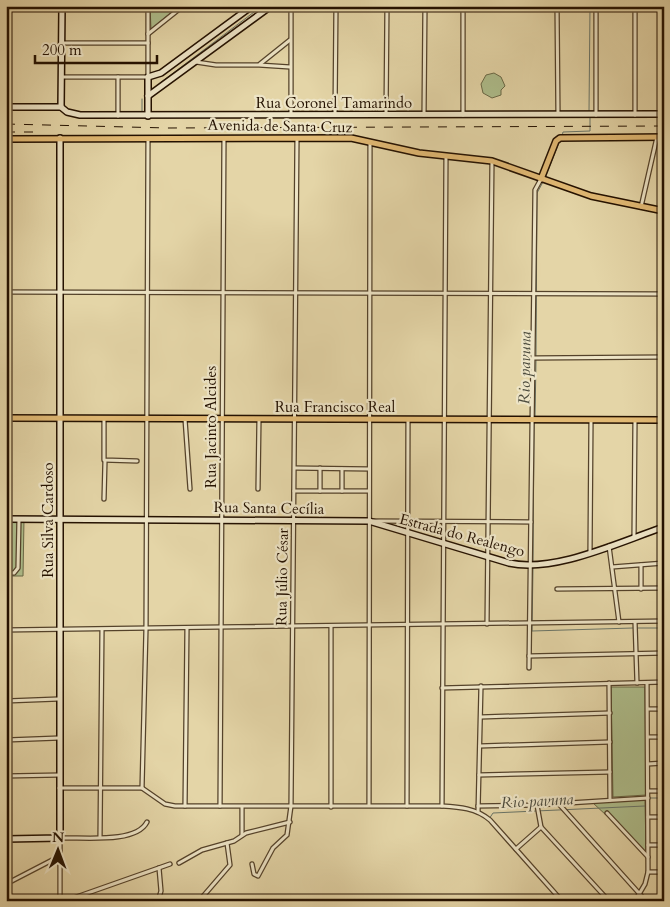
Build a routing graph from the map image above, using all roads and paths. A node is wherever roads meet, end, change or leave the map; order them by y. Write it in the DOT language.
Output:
graph roads {
  1 [pos="62,6"];
  2 [pos="148,6"];
  3 [pos="183,6"];
  4 [pos="252,6"];
  5 [pos="271,6"];
  6 [pos="291,6"];
  7 [pos="336,6"];
  8 [pos="387,6"];
  9 [pos="425,6"];
  10 [pos="463,6"];
  11 [pos="557,6"];
  12 [pos="596,6"];
  13 [pos="635,6"];
  14 [pos="243,9"];
  15 [pos="148,34"];
  16 [pos="290,39"];
  17 [pos="148,43"];
  18 [pos="62,44"];
  19 [pos="196,61"];
  20 [pos="259,65"];
  21 [pos="290,68"];
  22 [pos="62,77"];
  23 [pos="118,77"];
  24 [pos="148,77"];
  25 [pos="148,96"];
  26 [pos="6,107"];
  27 [pos="61,107"];
  28 [pos="664,114"];
  29 [pos="290,115"];
  30 [pos="335,115"];
  31 [pos="386,115"];
  32 [pos="558,115"];
  33 [pos="596,115"];
  34 [pos="635,115"];
  35 [pos="118,116"];
  36 [pos="148,116"];
  37 [pos="424,116"];
  38 [pos="463,116"];
  39 [pos="657,137"];
  40 [pos="664,137"];
  41 [pos="60,138"];
  42 [pos="148,138"];
  43 [pos="224,138"];
  44 [pos="297,138"];
  45 [pos="6,139"];
  46 [pos="370,142"];
  47 [pos="446,156"];
  48 [pos="492,161"];
  49 [pos="540,179"];
  50 [pos="640,207"];
  51 [pos="664,211"];
  52 [pos="149,291"];
  53 [pos="6,292"];
  54 [pos="62,292"];
  55 [pos="223,292"];
  56 [pos="370,292"];
  57 [pos="296,293"];
  58 [pos="446,293"];
  59 [pos="492,293"];
  60 [pos="536,294"];
  61 [pos="664,294"];
  62 [pos="664,357"];
  63 [pos="535,358"];
  64 [pos="6,418"];
  65 [pos="61,418"];
  66 [pos="104,418"];
  67 [pos="148,418"];
  68 [pos="185,418"];
  69 [pos="222,419"];
  70 [pos="259,419"];
  71 [pos="295,419"];
  72 [pos="370,419"];
  73 [pos="408,419"];
  74 [pos="443,420"];
  75 [pos="491,420"];
  76 [pos="534,420"];
  77 [pos="664,420"];
  78 [pos="592,421"];
  79 [pos="635,421"];
  80 [pos="105,461"];
  81 [pos="137,461"];
  82 [pos="295,468"];
  83 [pos="320,468"];
  84 [pos="342,469"];
  85 [pos="369,469"];
  86 [pos="190,489"];
  87 [pos="258,489"];
  88 [pos="294,491"];
  89 [pos="320,491"];
  90 [pos="369,491"];
  91 [pos="342,492"];
  92 [pos="104,499"];
  93 [pos="6,519"];
  94 [pos="19,519"];
  95 [pos="146,519"];
  96 [pos="60,520"];
  97 [pos="221,520"];
  98 [pos="294,520"];
  99 [pos="408,520"];
  100 [pos="443,520"];
  101 [pos="369,521"];
  102 [pos="490,521"];
  103 [pos="531,522"];
  104 [pos="6,524"];
  105 [pos="664,527"];
  106 [pos="408,534"];
  107 [pos="634,537"];
  108 [pos="443,544"];
  109 [pos="609,546"];
  110 [pos="590,552"];
  111 [pos="488,557"];
  112 [pos="664,563"];
  113 [pos="641,565"];
  114 [pos="531,566"];
  115 [pos="612,568"];
  116 [pos="7,573"];
  117 [pos="664,588"];
  118 [pos="642,589"];
  119 [pos="557,590"];
  120 [pos="615,590"];
  121 [pos="664,621"];
  122 [pos="619,622"];
  123 [pos="635,622"];
  124 [pos="529,623"];
  125 [pos="488,624"];
  126 [pos="368,625"];
  127 [pos="406,625"];
  128 [pos="441,625"];
  129 [pos="330,626"];
  130 [pos="293,627"];
  131 [pos="187,628"];
  132 [pos="222,628"];
  133 [pos="146,629"];
  134 [pos="6,630"];
  135 [pos="59,630"];
  136 [pos="102,630"];
  137 [pos="664,653"];
  138 [pos="636,654"];
  139 [pos="529,656"];
  140 [pos="530,668"];
  141 [pos="664,682"];
  142 [pos="609,683"];
  143 [pos="637,683"];
  144 [pos="648,683"];
  145 [pos="481,686"];
  146 [pos="442,688"];
  147 [pos="58,699"];
  148 [pos="6,701"];
  149 [pos="648,709"];
  150 [pos="664,709"];
  151 [pos="610,713"];
  152 [pos="481,717"];
  153 [pos="648,737"];
  154 [pos="664,737"];
  155 [pos="59,738"];
  156 [pos="6,740"];
  157 [pos="610,742"];
  158 [pos="480,746"];
  159 [pos="664,763"];
  160 [pos="648,764"];
  161 [pos="610,772"];
  162 [pos="59,775"];
  163 [pos="479,775"];
  164 [pos="6,776"];
  165 [pos="100,787"];
  166 [pos="58,788"];
  167 [pos="142,788"];
  168 [pos="648,791"];
  169 [pos="664,791"];
  170 [pos="648,798"];
  171 [pos="610,800"];
  172 [pos="558,804"];
  173 [pos="369,805"];
  174 [pos="537,805"];
  175 [pos="185,806"];
  176 [pos="220,806"];
  177 [pos="291,806"];
  178 [pos="406,806"];
  179 [pos="442,806"];
  180 [pos="478,806"];
  181 [pos="242,807"];
  182 [pos="331,807"];
  183 [pos="478,812"];
  184 [pos="607,813"];
  185 [pos="648,817"];
  186 [pos="664,817"];
  187 [pos="147,822"];
  188 [pos="290,822"];
  189 [pos="541,828"];
  190 [pos="242,835"];
  191 [pos="100,837"];
  192 [pos="60,838"];
  193 [pos="6,839"];
  194 [pos="227,844"];
  195 [pos="648,844"];
  196 [pos="664,845"];
  197 [pos="516,849"];
  198 [pos="60,856"];
  199 [pos="648,858"];
  200 [pos="179,863"];
  201 [pos="170,864"];
  202 [pos="252,864"];
  203 [pos="159,868"];
  204 [pos="648,872"];
  205 [pos="664,872"];
  206 [pos="6,884"];
  207 [pos="640,894"];
  208 [pos="60,901"];
  209 [pos="65,901"];
  210 [pos="158,901"];
  211 [pos="199,901"];
  212 [pos="562,901"];
  213 [pos="609,901"];
  214 [pos="635,901"];
  215 [pos="646,901"];
  1 -- 18 [label="street"];
  2 -- 15 [label="street"];
  3 -- 15 [label="street"];
  4 -- 14 [label="street"];
  5 -- 19 [label="street"];
  6 -- 16 [label="street"];
  7 -- 30 [label="street"];
  8 -- 31 [label="street"];
  9 -- 37 [label="street"];
  10 -- 38 [label="street"];
  11 -- 32 [label="street"];
  12 -- 33 [label="street"];
  13 -- 34 [label="street"];
  14 -- 24 [label="street"];
  15 -- 17 [label="street"];
  16 -- 20 [label="street"];
  16 -- 21 [label="street"];
  17 -- 18 [label="street"];
  17 -- 24 [label="street"];
  18 -- 22 [label="street"];
  19 -- 20 [label="street"];
  19 -- 25 [label="street"];
  20 -- 21 [label="street"];
  21 -- 29 [label="street"];
  22 -- 23 [label="street"];
  22 -- 27 [label="street"];
  23 -- 24 [label="street"];
  23 -- 35 [label="street"];
  24 -- 25 [label="street"];
  25 -- 36 [label="street"];
  26 -- 27 [label="street, Rua Coronel Tamarindo"];
  27 -- 35 [label="street, Rua Coronel Tamarindo"];
  28 -- 34 [label="street, Rua Coronel Tamarindo"];
  29 -- 30 [label="street, Rua Coronel Tamarindo"];
  29 -- 36 [label="street, Rua Coronel Tamarindo"];
  30 -- 31 [label="street, Rua Coronel Tamarindo"];
  31 -- 37 [label="street, Rua Coronel Tamarindo"];
  32 -- 33 [label="street, Rua Coronel Tamarindo"];
  32 -- 38 [label="street, Rua Coronel Tamarindo"];
  33 -- 34 [label="street, Rua Coronel Tamarindo"];
  35 -- 36 [label="street, Rua Coronel Tamarindo"];
  37 -- 38 [label="street, Rua Coronel Tamarindo"];
  39 -- 40 [label="main road"];
  39 -- 49 [label="main road"];
  39 -- 50 [label="street"];
  41 -- 42 [label="main road, Avenida de Santa Cruz"];
  41 -- 45 [label="main road, Avenida de Santa Cruz"];
  41 -- 54 [label="street, Rua Silva Cardoso"];
  42 -- 43 [label="main road, Avenida de Santa Cruz"];
  42 -- 52 [label="street"];
  43 -- 44 [label="main road, Avenida de Santa Cruz"];
  43 -- 55 [label="street, Rua Jacinto Alcides"];
  44 -- 46 [label="main road, Avenida de Santa Cruz"];
  44 -- 57 [label="street, Rua Júlio César"];
  46 -- 47 [label="main road, Avenida de Santa Cruz"];
  46 -- 56 [label="street"];
  47 -- 48 [label="main road, Avenida de Santa Cruz"];
  47 -- 58 [label="street"];
  48 -- 49 [label="main road, Avenida de Santa Cruz"];
  48 -- 59 [label="street"];
  49 -- 50 [label="main road, Avenida de Santa Cruz"];
  49 -- 60 [label="street"];
  50 -- 51 [label="main road, Avenida de Santa Cruz"];
  52 -- 54 [label="street"];
  52 -- 55 [label="street"];
  52 -- 67 [label="street"];
  53 -- 54 [label="street"];
  54 -- 65 [label="street, Rua Silva Cardoso"];
  55 -- 57 [label="street"];
  55 -- 69 [label="street, Rua Jacinto Alcides"];
  56 -- 57 [label="street"];
  56 -- 58 [label="street"];
  56 -- 72 [label="street"];
  57 -- 71 [label="street, Rua Júlio César"];
  58 -- 59 [label="street"];
  58 -- 74 [label="street"];
  59 -- 60 [label="street"];
  59 -- 75 [label="street"];
  60 -- 61 [label="street"];
  60 -- 63 [label="street"];
  62 -- 63 [label="street"];
  63 -- 76 [label="street"];
  64 -- 65 [label="main road, Rua Francisco Real"];
  65 -- 66 [label="main road, Rua Francisco Real"];
  65 -- 96 [label="street, Rua Silva Cardoso"];
  66 -- 67 [label="main road, Rua Francisco Real"];
  66 -- 80 [label="street"];
  67 -- 68 [label="main road, Rua Francisco Real"];
  67 -- 95 [label="street"];
  68 -- 69 [label="main road, Rua Francisco Real"];
  68 -- 86 [label="street"];
  69 -- 70 [label="main road, Rua Francisco Real"];
  69 -- 97 [label="street, Rua Jacinto Alcides"];
  70 -- 71 [label="main road, Rua Francisco Real"];
  70 -- 87 [label="street"];
  71 -- 72 [label="main road, Rua Francisco Real"];
  71 -- 82 [label="street, Rua Júlio César"];
  72 -- 73 [label="main road, Rua Francisco Real"];
  72 -- 85 [label="street"];
  73 -- 74 [label="main road, Rua Francisco Real"];
  73 -- 99 [label="street"];
  74 -- 75 [label="main road, Rua Francisco Real"];
  74 -- 100 [label="street"];
  75 -- 76 [label="main road, Rua Francisco Real"];
  75 -- 102 [label="street"];
  76 -- 78 [label="main road, Rua Francisco Real"];
  76 -- 103 [label="street"];
  77 -- 79 [label="main road, Rua Francisco Real"];
  78 -- 79 [label="main road, Rua Francisco Real"];
  78 -- 110 [label="street"];
  79 -- 107 [label="street"];
  80 -- 81 [label="street"];
  80 -- 92 [label="street"];
  82 -- 83 [label="street"];
  82 -- 88 [label="street, Rua Júlio César"];
  83 -- 84 [label="street"];
  83 -- 89 [label="street"];
  84 -- 85 [label="street"];
  84 -- 91 [label="street"];
  85 -- 90 [label="street"];
  88 -- 89 [label="street"];
  88 -- 98 [label="street, Rua Júlio César"];
  89 -- 91 [label="street"];
  90 -- 91 [label="street"];
  90 -- 101 [label="street"];
  93 -- 94 [label="street, Rua Santa Cecília"];
  94 -- 96 [label="street, Rua Santa Cecília"];
  94 -- 116 [label="street"];
  95 -- 96 [label="street, Rua Santa Cecília"];
  95 -- 97 [label="street, Rua Santa Cecília"];
  95 -- 133 [label="street"];
  96 -- 135 [label="street, Rua Silva Cardoso"];
  97 -- 98 [label="street, Rua Santa Cecília"];
  97 -- 132 [label="street, Rua Jacinto Alcides"];
  98 -- 101 [label="street, Rua Santa Cecília"];
  98 -- 130 [label="street, Rua Júlio César"];
  99 -- 100 [label="street, Rua Santa Cecília"];
  99 -- 101 [label="street, Rua Santa Cecília"];
  99 -- 106 [label="street"];
  100 -- 102 [label="street, Rua Santa Cecília"];
  100 -- 108 [label="street"];
  101 -- 106 [label="street, Estrada do Realengo"];
  101 -- 126 [label="street"];
  102 -- 103 [label="street, Rua Santa Cecília"];
  102 -- 111 [label="street"];
  103 -- 114 [label="street"];
  104 -- 116 [label="street"];
  105 -- 107 [label="street, Estrada do Realengo"];
  106 -- 108 [label="street, Estrada do Realengo"];
  106 -- 127 [label="street"];
  107 -- 109 [label="street, Estrada do Realengo"];
  108 -- 111 [label="street, Estrada do Realengo"];
  108 -- 128 [label="street"];
  109 -- 110 [label="street, Estrada do Realengo"];
  109 -- 115 [label="street"];
  110 -- 114 [label="street, Estrada do Realengo"];
  111 -- 114 [label="street, Estrada do Realengo"];
  111 -- 125 [label="street"];
  112 -- 113 [label="street"];
  113 -- 115 [label="street"];
  113 -- 118 [label="street"];
  114 -- 124 [label="street"];
  115 -- 120 [label="street"];
  117 -- 118 [label="street"];
  118 -- 120 [label="street"];
  119 -- 120 [label="street"];
  120 -- 122 [label="street"];
  121 -- 123 [label="street"];
  122 -- 123 [label="street"];
  122 -- 124 [label="street"];
  123 -- 138 [label="street"];
  124 -- 125 [label="street"];
  124 -- 139 [label="street"];
  125 -- 128 [label="street"];
  126 -- 127 [label="street"];
  126 -- 129 [label="street"];
  126 -- 173 [label="street"];
  127 -- 128 [label="street"];
  127 -- 178 [label="street"];
  128 -- 146 [label="street"];
  129 -- 130 [label="street"];
  129 -- 182 [label="street"];
  130 -- 132 [label="street"];
  130 -- 177 [label="street, Rua Júlio César"];
  131 -- 132 [label="street"];
  131 -- 133 [label="street"];
  131 -- 175 [label="street"];
  132 -- 176 [label="street, Rua Jacinto Alcides"];
  133 -- 136 [label="street"];
  133 -- 167 [label="street"];
  134 -- 135 [label="street"];
  135 -- 136 [label="street"];
  135 -- 147 [label="street, Rua Silva Cardoso"];
  136 -- 165 [label="street"];
  137 -- 138 [label="street"];
  138 -- 139 [label="street"];
  138 -- 143 [label="street"];
  139 -- 140 [label="street"];
  141 -- 144 [label="street"];
  142 -- 143 [label="street"];
  142 -- 145 [label="street"];
  142 -- 151 [label="street"];
  143 -- 144 [label="street"];
  144 -- 149 [label="street"];
  145 -- 146 [label="street"];
  145 -- 152 [label="street"];
  146 -- 179 [label="street"];
  147 -- 148 [label="street"];
  147 -- 155 [label="street, Rua Silva Cardoso"];
  149 -- 150 [label="street"];
  149 -- 153 [label="street"];
  151 -- 152 [label="street"];
  151 -- 157 [label="street"];
  152 -- 158 [label="street"];
  153 -- 154 [label="street"];
  153 -- 160 [label="street"];
  155 -- 156 [label="street"];
  155 -- 162 [label="street, Rua Silva Cardoso"];
  157 -- 158 [label="street"];
  157 -- 161 [label="street"];
  158 -- 163 [label="street"];
  159 -- 160 [label="street"];
  160 -- 168 [label="street"];
  161 -- 163 [label="street"];
  161 -- 171 [label="street"];
  162 -- 164 [label="street"];
  162 -- 166 [label="street, Rua Silva Cardoso"];
  163 -- 180 [label="street"];
  165 -- 166 [label="street"];
  165 -- 167 [label="street"];
  165 -- 191 [label="street"];
  166 -- 192 [label="street, Rua Silva Cardoso"];
  167 -- 175 [label="street"];
  168 -- 169 [label="street"];
  168 -- 170 [label="street"];
  170 -- 171 [label="street"];
  170 -- 185 [label="street"];
  171 -- 172 [label="street"];
  172 -- 174 [label="street"];
  172 -- 207 [label="street"];
  173 -- 178 [label="street"];
  173 -- 182 [label="street"];
  174 -- 180 [label="street"];
  174 -- 189 [label="street"];
  175 -- 176 [label="street"];
  176 -- 181 [label="street"];
  177 -- 181 [label="street"];
  177 -- 182 [label="street"];
  177 -- 188 [label="street, Rua Júlio César"];
  178 -- 179 [label="street"];
  179 -- 183 [label="street"];
  180 -- 183 [label="street"];
  181 -- 190 [label="street"];
  183 -- 197 [label="street"];
  184 -- 199 [label="street"];
  185 -- 186 [label="street"];
  185 -- 195 [label="street"];
  187 -- 191 [label="street"];
  188 -- 190 [label="street"];
  188 -- 202 [label="street"];
  189 -- 197 [label="street"];
  189 -- 213 [label="street"];
  190 -- 194 [label="street"];
  191 -- 192 [label="street"];
  192 -- 193 [label="street"];
  192 -- 198 [label="street, Rua Silva Cardoso"];
  194 -- 200 [label="street"];
  194 -- 211 [label="street"];
  195 -- 196 [label="street"];
  195 -- 199 [label="street"];
  197 -- 212 [label="street"];
  198 -- 206 [label="street"];
  198 -- 208 [label="street, Rua Silva Cardoso"];
  199 -- 204 [label="street"];
  201 -- 203 [label="street"];
  203 -- 209 [label="street"];
  203 -- 210 [label="street"];
  204 -- 205 [label="street"];
  204 -- 207 [label="street"];
  207 -- 214 [label="street"];
  207 -- 215 [label="street"];
}
